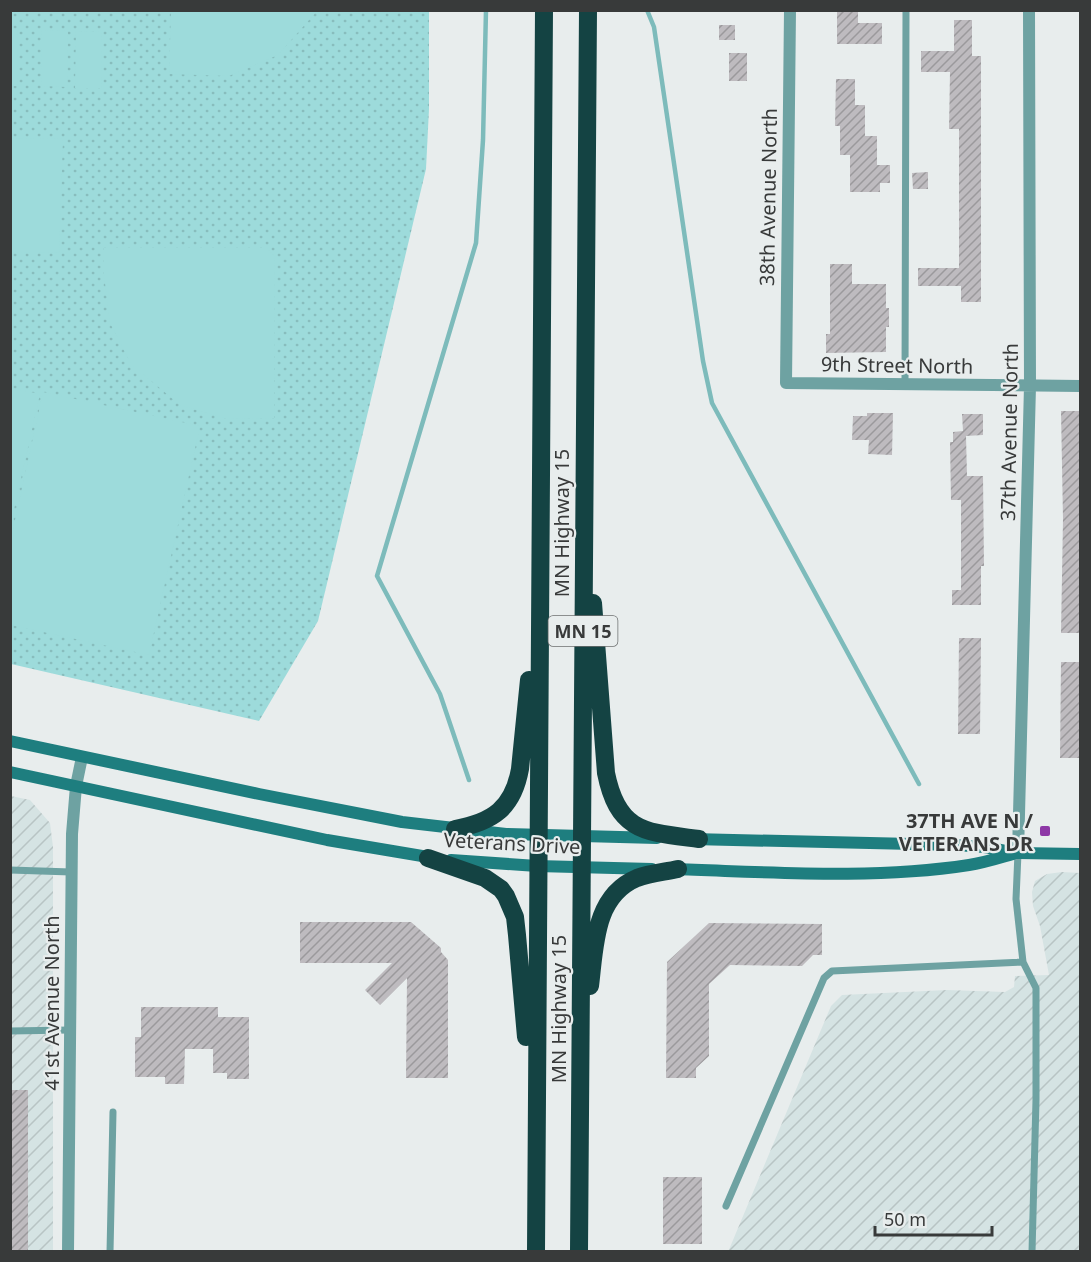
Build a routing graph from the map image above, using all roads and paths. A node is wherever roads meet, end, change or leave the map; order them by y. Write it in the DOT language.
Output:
graph roads {
  1 [pos="544,10"];
  2 [pos="588,10"];
  3 [pos="790,10"];
  4 [pos="906,10"];
  5 [pos="1029,10"];
  6 [pos="786,383"];
  7 [pos="905,384"];
  8 [pos="1030,386"];
  9 [pos="1080,386"];
  10 [pos="584,500"];
  11 [pos="540,543"];
  12 [pos="10,741"];
  13 [pos="82,756"];
  14 [pos="10,772"];
  15 [pos="76,786"];
  16 [pos="455,829"];
  17 [pos="538,836"];
  18 [pos="581,836"];
  19 [pos="699,839"];
  20 [pos="1018,853"];
  21 [pos="1080,854"];
  22 [pos="428,858"];
  23 [pos="537,866"];
  24 [pos="581,867"];
  25 [pos="10,870"];
  26 [pos="678,870"];
  27 [pos="71,872"];
  28 [pos="1023,962"];
  29 [pos="70,1030"];
  30 [pos="10,1031"];
  31 [pos="580,1059"];
  32 [pos="113,1112"];
  33 [pos="536,1149"];
  34 [pos="726,1206"];
  35 [pos="68,1251"];
  36 [pos="110,1251"];
  37 [pos="536,1251"];
  38 [pos="579,1251"];
  39 [pos="1032,1251"];
  1 -- 11 [label="highway, MN Highway 15 / MN 15"];
  2 -- 10 [label="highway, MN Highway 15 / MN 15"];
  3 -- 6 [label="street, 38th Avenue North"];
  4 -- 7 [label="lane"];
  5 -- 8 [label="street, 37th Avenue North"];
  6 -- 7 [label="street, 9th Street North"];
  7 -- 8 [label="street, 9th Street North"];
  8 -- 9 [label="street, 9th Street North"];
  8 -- 20 [label="street, 37th Avenue North"];
  10 -- 18 [label="highway, MN Highway 15 / MN 15"];
  10 -- 19 [label="highway"];
  11 -- 16 [label="highway"];
  11 -- 17 [label="highway, MN Highway 15 / MN 15"];
  12 -- 13 [label="main road, Veterans Drive"];
  13 -- 15 [label="street, 41st Avenue North"];
  13 -- 16 [label="main road, Veterans Drive"];
  14 -- 15 [label="main road, Veterans Drive"];
  15 -- 22 [label="main road, Veterans Drive"];
  15 -- 27 [label="street, 41st Avenue North"];
  16 -- 17 [label="main road, Veterans Drive"];
  17 -- 18 [label="main road, Veterans Drive"];
  17 -- 23 [label="highway, MN Highway 15 / MN 15"];
  18 -- 19 [label="main road, Veterans Drive"];
  18 -- 24 [label="highway, MN Highway 15 / MN 15"];
  19 -- 20 [label="main road, Veterans Drive"];
  20 -- 21 [label="main road, Veterans Drive"];
  20 -- 26 [label="main road, Veterans Drive"];
  20 -- 28 [label="lane"];
  22 -- 23 [label="main road, Veterans Drive"];
  22 -- 33 [label="highway"];
  23 -- 24 [label="main road, Veterans Drive"];
  23 -- 33 [label="highway, MN Highway 15 / MN 15"];
  24 -- 26 [label="main road, Veterans Drive"];
  24 -- 31 [label="highway, MN Highway 15 / MN 15"];
  25 -- 27 [label="lane"];
  26 -- 31 [label="highway"];
  27 -- 29 [label="street, 41st Avenue North"];
  28 -- 34 [label="lane"];
  28 -- 39 [label="lane"];
  29 -- 30 [label="lane"];
  29 -- 35 [label="street, 41st Avenue North"];
  31 -- 38 [label="highway, MN Highway 15 / MN 15"];
  32 -- 36 [label="lane"];
  33 -- 37 [label="highway, MN Highway 15 / MN 15"];
}
